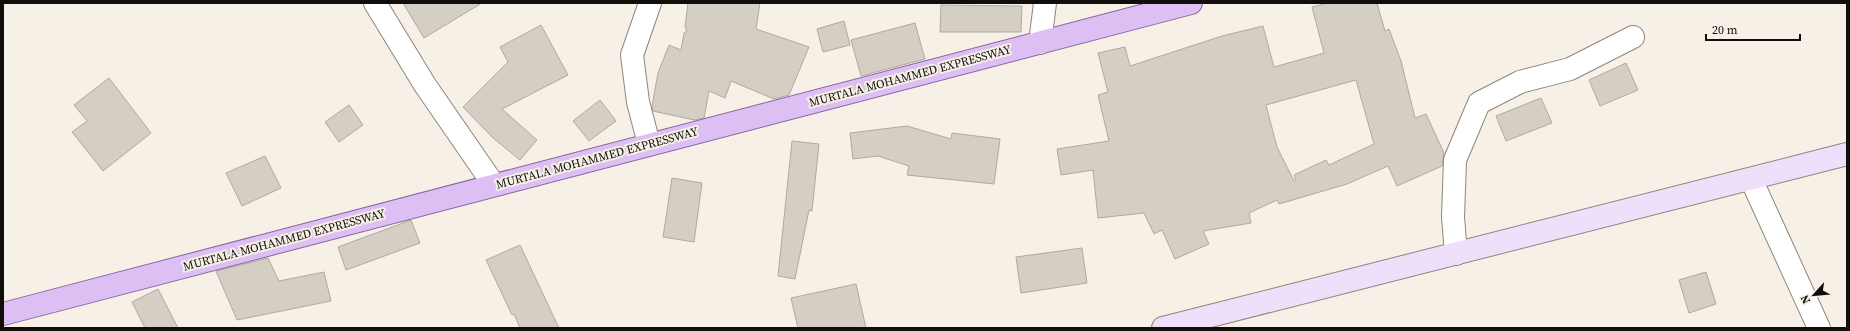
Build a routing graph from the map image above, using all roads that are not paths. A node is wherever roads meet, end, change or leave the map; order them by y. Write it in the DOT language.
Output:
graph roads {
  1 [pos="375,3"];
  2 [pos="650,3"];
  3 [pos="1045,3"];
  4 [pos="1191,3"];
  5 [pos="1633,37"];
  6 [pos="1040,43"];
  7 [pos="649,144"];
  8 [pos="1847,154"];
  9 [pos="1751,179"];
  10 [pos="494,185"];
  11 [pos="1456,254"];
  12 [pos="3,314"];
  13 [pos="1163,328"];
  14 [pos="1819,328"];
  1 -- 10 [label="street"];
  2 -- 7 [label="street"];
  3 -- 6 [label="street"];
  4 -- 6 [label="main road, MURTALA MOHAMMED EXPRESSWAY"];
  5 -- 11 [label="street"];
  6 -- 7 [label="main road, MURTALA MOHAMMED EXPRESSWAY"];
  7 -- 10 [label="main road, MURTALA MOHAMMED EXPRESSWAY"];
  8 -- 9 [label="main road"];
  9 -- 11 [label="main road"];
  9 -- 14 [label="street"];
  10 -- 12 [label="main road, MURTALA MOHAMMED EXPRESSWAY"];
  11 -- 13 [label="main road"];
}
